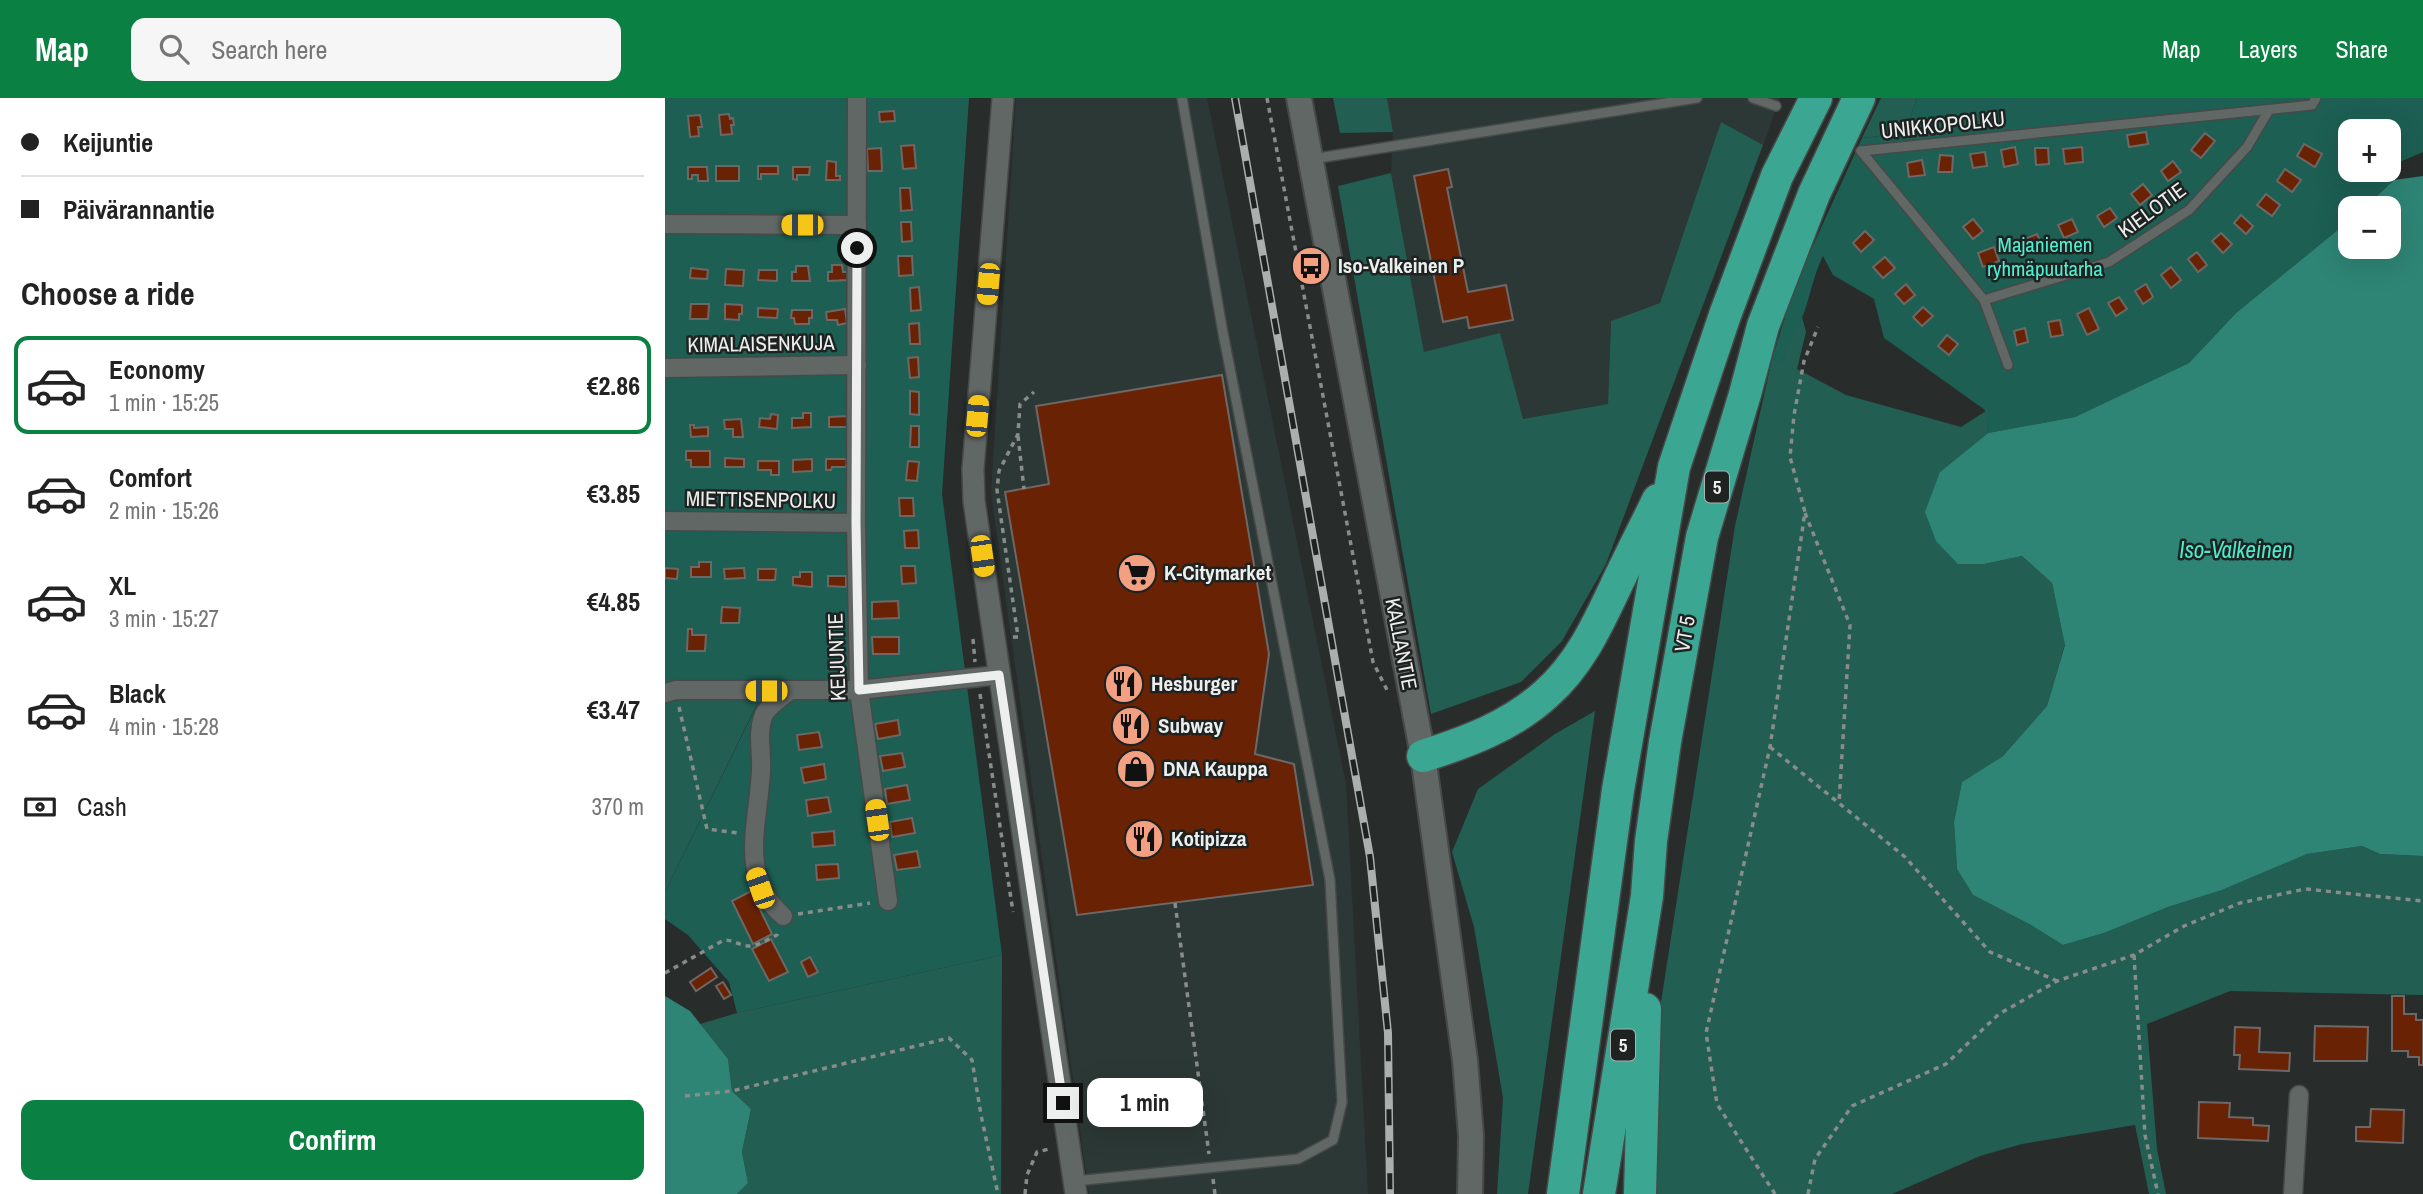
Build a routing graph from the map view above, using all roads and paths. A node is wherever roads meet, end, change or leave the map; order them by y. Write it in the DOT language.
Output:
graph roads {
  1 [pos="857,98"];
  2 [pos="1003,98"];
  3 [pos="1182,98"];
  4 [pos="1267,98"];
  5 [pos="1299,98"];
  6 [pos="1697,98"];
  7 [pos="1753,98"];
  8 [pos="1817,98"];
  9 [pos="1859,98"];
  10 [pos="2316,98"];
  11 [pos="1776,106"];
  12 [pos="2269,110"];
  13 [pos="1310,160"];
  14 [pos="665,224"];
  15 [pos="857,225"];
  16 [pos="1984,300"];
  17 [pos="1818,327"];
  18 [pos="857,365"];
  19 [pos="2008,365"];
  20 [pos="665,368"];
  21 [pos="1034,392"];
  22 [pos="1018,434"];
  23 [pos="1674,467"];
  24 [pos="1024,489"];
  25 [pos="1805,512"];
  26 [pos="665,521"];
  27 [pos="856,523"];
  28 [pos="983,639"];
  29 [pos="999,675"];
  30 [pos="669,689"];
  31 [pos="859,690"];
  32 [pos="789,691"];
  33 [pos="1393,703"];
  34 [pos="1770,747"];
  35 [pos="1423,756"];
  36 [pos="1839,803"];
  37 [pos="754,836"];
  38 [pos="1647,896"];
  39 [pos="888,901"];
  40 [pos="2423,901"];
  41 [pos="1175,902"];
  42 [pos="783,916"];
  43 [pos="2134,955"];
  44 [pos="665,973"];
  45 [pos="2057,981"];
  46 [pos="2299,1095"];
  47 [pos="685,1096"];
  48 [pos="1049,1149"];
  49 [pos="1211,1168"];
  50 [pos="1075,1187"];
  51 [pos="998,1194"];
  52 [pos="1025,1194"];
  53 [pos="1215,1194"];
  54 [pos="1470,1194"];
  55 [pos="1563,1194"];
  56 [pos="1599,1194"];
  57 [pos="1640,1194"];
  58 [pos="1775,1194"];
  59 [pos="1808,1194"];
  60 [pos="2158,1194"];
  61 [pos="2293,1194"];
  1 -- 15 [label="street, KEIJUNTIE"];
  2 -- 28 [label="street"];
  3 -- 49 [label="lane"];
  4 -- 33 [label="path"];
  5 -- 13 [label="main road, KALLANTIE"];
  6 -- 13 [label="lane"];
  7 -- 11 [label="lane"];
  8 -- 23 [label="highway, VT 5 / 5"];
  9 -- 38 [label="highway, VT 5 / 5"];
  10 -- 12 [label="lane, UNIKKOPOLKU"];
  12 -- 16 [label="lane, KIELOTIE"];
  12 -- 16 [label="lane, UNIKKOPOLKU"];
  13 -- 35 [label="main road, KALLANTIE"];
  14 -- 15 [label="street"];
  15 -- 18 [label="street, KEIJUNTIE"];
  16 -- 19 [label="lane"];
  17 -- 25 [label="path"];
  18 -- 20 [label="street, KIMALAISENKUJA"];
  18 -- 27 [label="street, KEIJUNTIE"];
  21 -- 22 [label="path"];
  22 -- 24 [label="path"];
  22 -- 28 [label="path"];
  23 -- 35 [label="highway"];
  23 -- 55 [label="highway, VT 5 / 5"];
  25 -- 34 [label="path"];
  25 -- 36 [label="path"];
  26 -- 27 [label="street, MIETTISENPOLKU"];
  27 -- 31 [label="street, KEIJUNTIE"];
  28 -- 29 [label="street"];
  29 -- 31 [label="street"];
  29 -- 50 [label="street"];
  30 -- 32 [label="street"];
  30 -- 37 [label="path"];
  31 -- 32 [label="street"];
  31 -- 39 [label="street, KEIJUNTIE"];
  32 -- 37 [label="street"];
  34 -- 36 [label="path"];
  34 -- 58 [label="path"];
  35 -- 54 [label="main road, KALLANTIE"];
  36 -- 45 [label="path"];
  37 -- 42 [label="street"];
  38 -- 56 [label="highway, VT 5 / 5"];
  38 -- 57 [label="highway"];
  39 -- 42 [label="path"];
  40 -- 43 [label="path"];
  41 -- 49 [label="path"];
  42 -- 44 [label="path"];
  43 -- 45 [label="path"];
  43 -- 60 [label="path"];
  45 -- 59 [label="path"];
  46 -- 61 [label="street"];
  47 -- 51 [label="path"];
  48 -- 52 [label="path"];
  49 -- 50 [label="lane"];
  49 -- 53 [label="path"];
}
